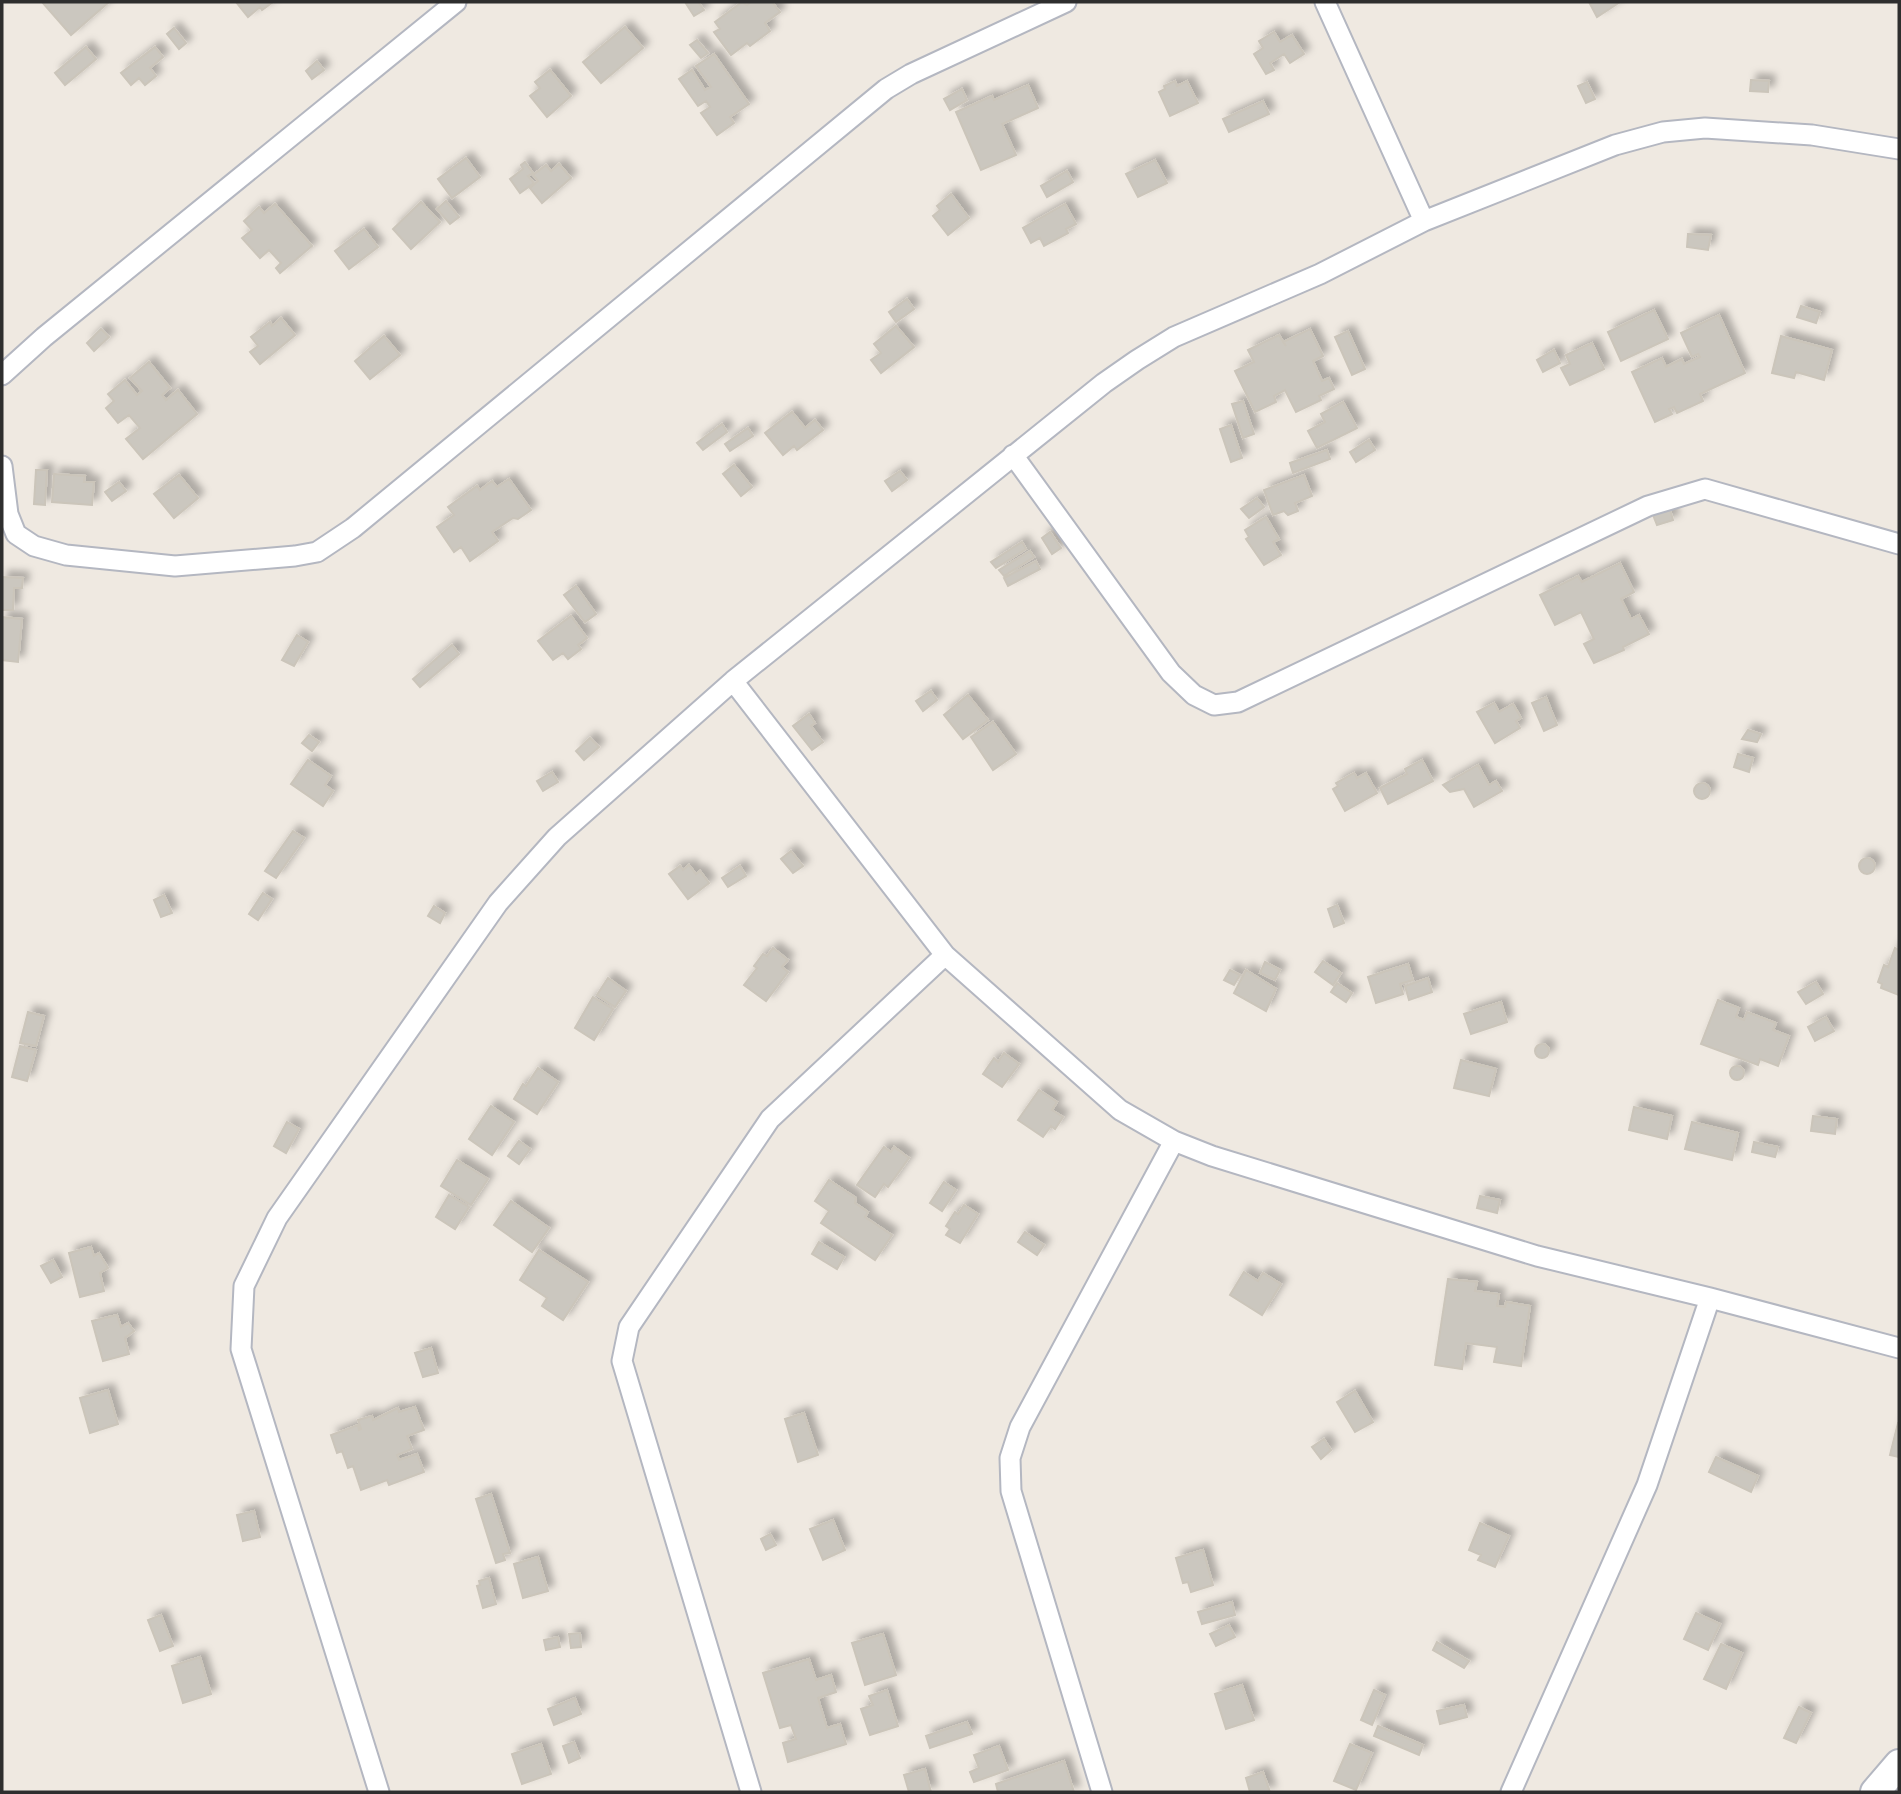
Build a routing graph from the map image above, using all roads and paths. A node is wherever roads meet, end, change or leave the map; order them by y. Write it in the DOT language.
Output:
graph roads {
  1 [pos="456,2"];
  2 [pos="1066,2"];
  3 [pos="1325,2"];
  4 [pos="1899,149"];
  5 [pos="1424,221"];
  6 [pos="2,375"];
  7 [pos="1013,455"];
  8 [pos="2,466"];
  9 [pos="1899,544"];
  10 [pos="733,681"];
  11 [pos="946,955"];
  12 [pos="1174,1141"];
  13 [pos="1710,1298"];
  14 [pos="1899,1348"];
  15 [pos="1899,1764"];
  16 [pos="379,1792"];
  17 [pos="751,1792"];
  18 [pos="1101,1792"];
  19 [pos="1511,1792"];
  20 [pos="1875,1792"];
  1 -- 6 [label="street"];
  2 -- 8 [label="street"];
  3 -- 5 [label="street"];
  4 -- 5 [label="street"];
  5 -- 7 [label="street"];
  7 -- 9 [label="street"];
  7 -- 10 [label="street"];
  10 -- 11 [label="street"];
  10 -- 16 [label="street"];
  11 -- 12 [label="street"];
  11 -- 17 [label="street"];
  12 -- 13 [label="street"];
  12 -- 18 [label="street"];
  13 -- 14 [label="street"];
  13 -- 19 [label="street"];
  15 -- 20 [label="street"];
}
